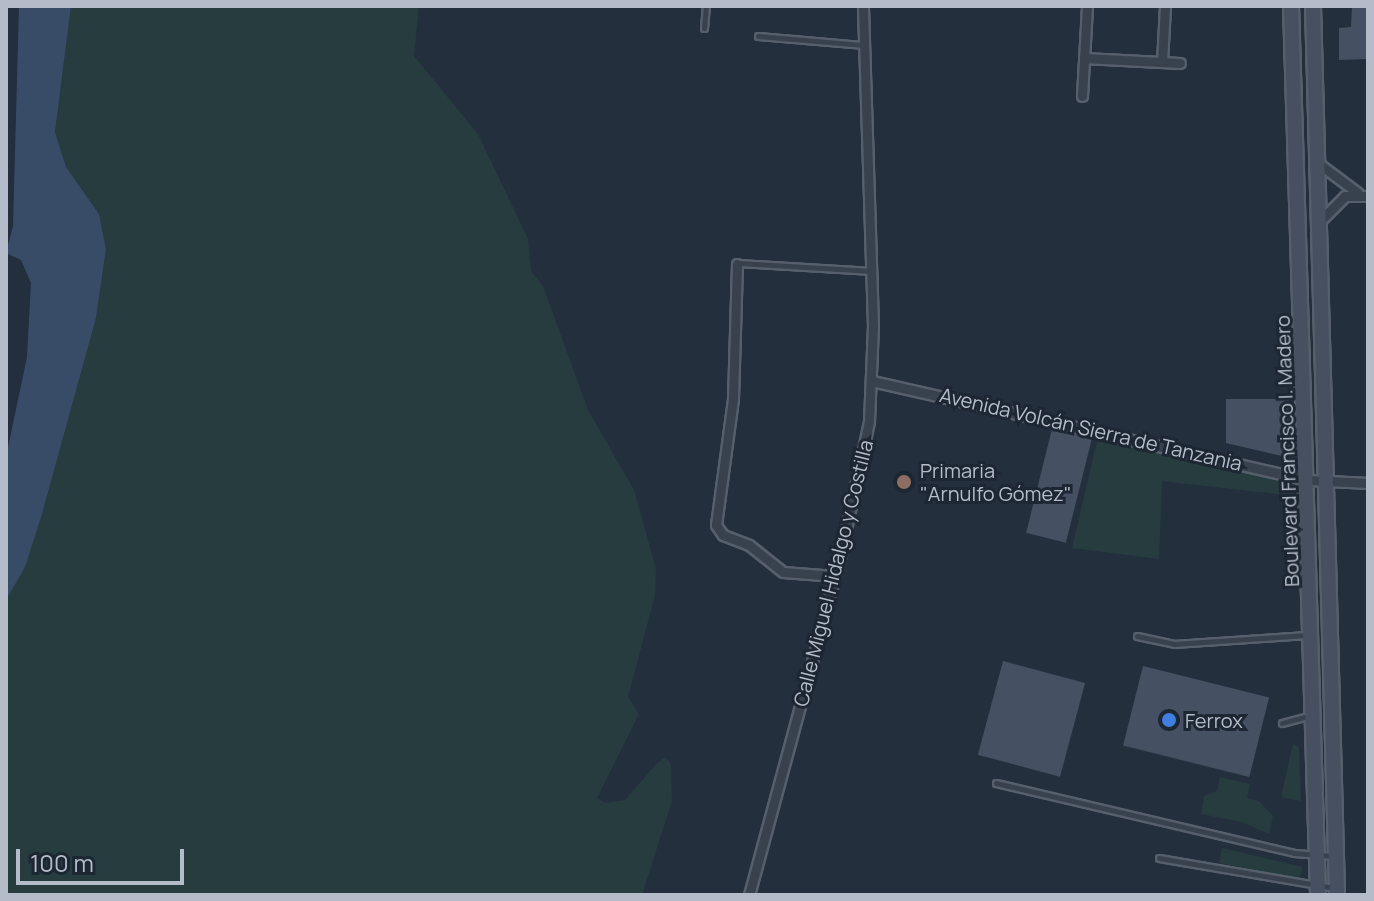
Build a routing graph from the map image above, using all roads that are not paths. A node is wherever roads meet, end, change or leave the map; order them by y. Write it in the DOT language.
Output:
graph roads {
  1 [pos="706,6"];
  2 [pos="863,6"];
  3 [pos="1087,6"];
  4 [pos="1165,6"];
  5 [pos="1291,6"];
  6 [pos="1313,6"];
  7 [pos="704,28"];
  8 [pos="758,36"];
  9 [pos="862,45"];
  10 [pos="1084,58"];
  11 [pos="1162,62"];
  12 [pos="1180,63"];
  13 [pos="1082,96"];
  14 [pos="1318,163"];
  15 [pos="1363,195"];
  16 [pos="1320,221"];
  17 [pos="737,264"];
  18 [pos="870,271"];
  19 [pos="872,381"];
  20 [pos="1326,478"];
  21 [pos="1309,480"];
  22 [pos="1368,483"];
  23 [pos="835,576"];
  24 [pos="1312,634"];
  25 [pos="1137,636"];
  26 [pos="1314,715"];
  27 [pos="1282,723"];
  28 [pos="996,783"];
  29 [pos="1334,809"];
  30 [pos="1315,810"];
  31 [pos="1335,856"];
  32 [pos="1317,857"];
  33 [pos="1159,858"];
  34 [pos="1337,891"];
  35 [pos="1318,892"];
  36 [pos="749,895"];
  1 -- 7 [label="lane"];
  2 -- 9 [label="street, Calle Miguel Hidalgo y Costilla"];
  3 -- 10 [label="street"];
  4 -- 11 [label="street"];
  5 -- 21 [label="main road, Boulevard Francisco I. Madero"];
  6 -- 14 [label="main road, Boulevard Francisco I. Madero"];
  8 -- 9 [label="lane"];
  9 -- 18 [label="street, Calle Miguel Hidalgo y Costilla"];
  10 -- 11 [label="street"];
  10 -- 13 [label="street"];
  11 -- 12 [label="street"];
  14 -- 15 [label="street"];
  14 -- 16 [label="main road, Boulevard Francisco I. Madero"];
  15 -- 16 [label="street"];
  16 -- 20 [label="main road, Boulevard Francisco I. Madero"];
  17 -- 18 [label="lane"];
  17 -- 23 [label="street"];
  18 -- 19 [label="street, Calle Miguel Hidalgo y Costilla"];
  19 -- 21 [label="street, Avenida Volcán Sierra de Tanzania"];
  19 -- 23 [label="street, Calle Miguel Hidalgo y Costilla"];
  20 -- 21 [label="street, Avenida Volcán Sierra de Tanzania"];
  20 -- 22 [label="street, Avenida Volcán Sierra de Tanzania"];
  20 -- 29 [label="main road, Boulevard Francisco I. Madero"];
  21 -- 24 [label="main road, Boulevard Francisco I. Madero"];
  23 -- 36 [label="street, Calle Miguel Hidalgo y Costilla"];
  24 -- 25 [label="lane"];
  24 -- 26 [label="main road, Boulevard Francisco I. Madero"];
  26 -- 27 [label="lane"];
  26 -- 30 [label="main road, Boulevard Francisco I. Madero"];
  28 -- 32 [label="lane"];
  29 -- 30 [label="lane"];
  29 -- 31 [label="main road, Boulevard Francisco I. Madero"];
  30 -- 32 [label="main road, Boulevard Francisco I. Madero"];
  31 -- 32 [label="lane"];
  31 -- 34 [label="main road, Boulevard Francisco I. Madero"];
  32 -- 35 [label="main road, Boulevard Francisco I. Madero"];
  33 -- 35 [label="lane"];
  34 -- 35 [label="lane"];
}
